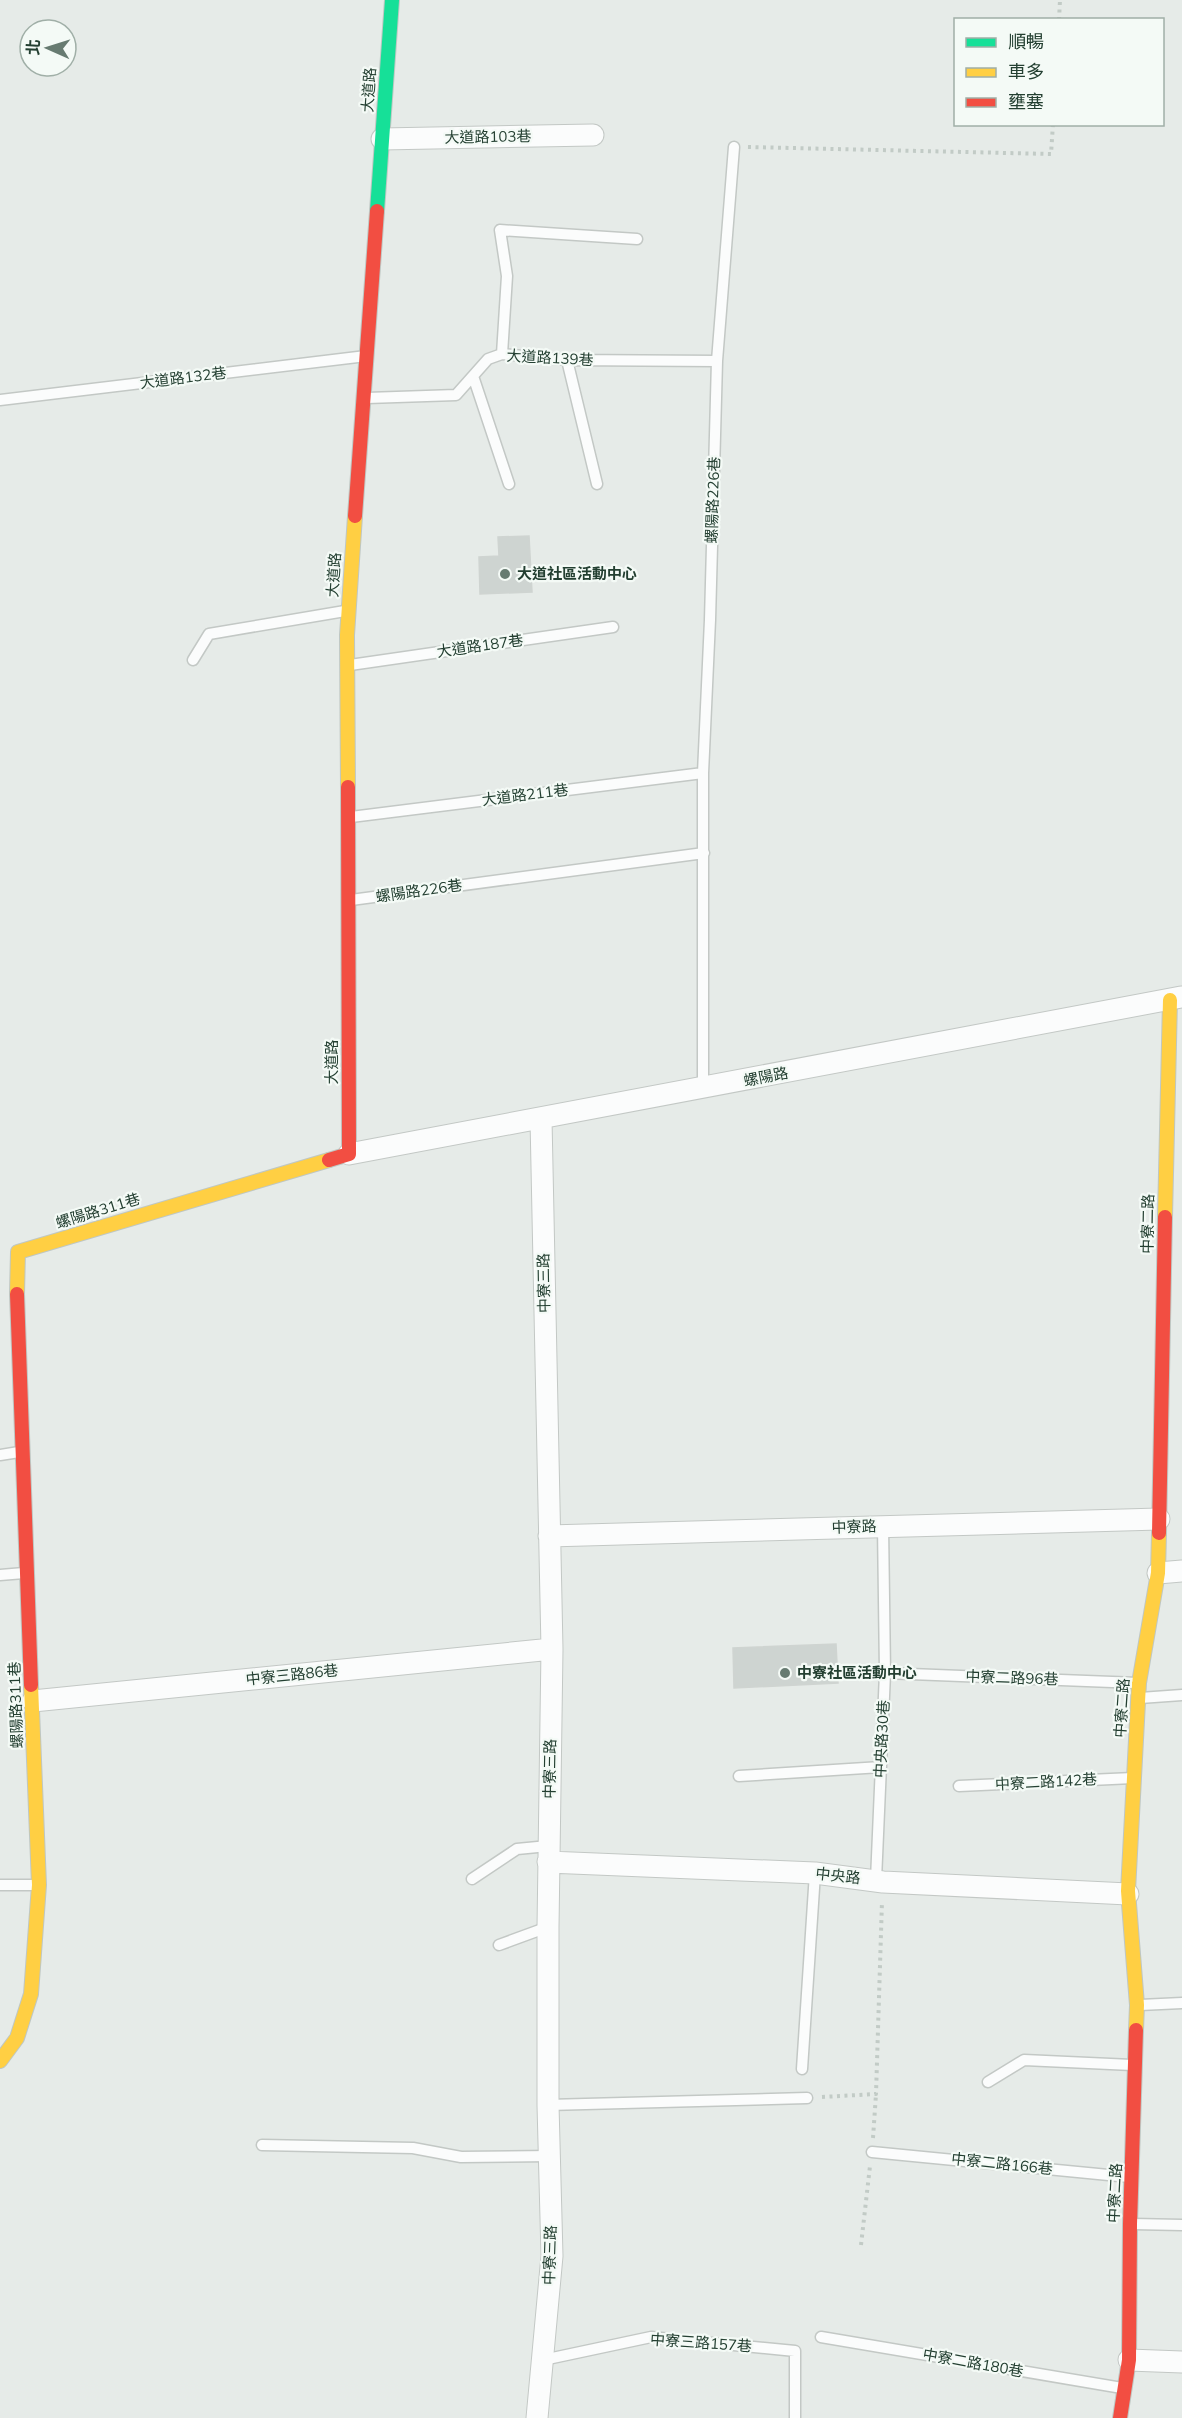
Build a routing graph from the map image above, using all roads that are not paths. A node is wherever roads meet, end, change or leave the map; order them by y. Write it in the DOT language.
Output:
graph roads {
  1 [pos="392,0"];
  2 [pos="593,135"];
  3 [pos="382,139"];
  4 [pos="734,147"];
  5 [pos="637,239"];
  6 [pos="502,354"];
  7 [pos="366,356"];
  8 [pos="567,360"];
  9 [pos="717,361"];
  10 [pos="473,376"];
  11 [pos="364,398"];
  12 [pos="0,400"];
  13 [pos="508,484"];
  14 [pos="597,484"];
  15 [pos="348,610"];
  16 [pos="613,627"];
  17 [pos="193,660"];
  18 [pos="347,666"];
  19 [pos="703,773"];
  20 [pos="347,817"];
  21 [pos="704,853"];
  22 [pos="348,900"];
  23 [pos="1176,998"];
  24 [pos="703,1089"];
  25 [pos="541,1119"];
  26 [pos="349,1154"];
  27 [pos="9,1254"];
  28 [pos="22,1452"];
  29 [pos="0,1455"];
  30 [pos="1158,1519"];
  31 [pos="882,1526"];
  32 [pos="549,1536"];
  33 [pos="1182,1571"];
  34 [pos="27,1573"];
  35 [pos="1158,1573"];
  36 [pos="0,1575"];
  37 [pos="552,1649"];
  38 [pos="885,1673"];
  39 [pos="1139,1683"];
  40 [pos="1182,1695"];
  41 [pos="1138,1699"];
  42 [pos="33,1701"];
  43 [pos="881,1767"];
  44 [pos="739,1776"];
  45 [pos="1134,1778"];
  46 [pos="959,1786"];
  47 [pos="548,1854"];
  48 [pos="815,1873"];
  49 [pos="472,1879"];
  50 [pos="879,1881"];
  51 [pos="0,1885"];
  52 [pos="39,1885"];
  53 [pos="1128,1894"];
  54 [pos="548,1927"];
  55 [pos="499,1944"];
  56 [pos="1182,2003"];
  57 [pos="1137,2005"];
  58 [pos="0,2061"];
  59 [pos="1135,2065"];
  60 [pos="802,2069"];
  61 [pos="988,2082"];
  62 [pos="807,2098"];
  63 [pos="548,2105"];
  64 [pos="262,2145"];
  65 [pos="872,2152"];
  66 [pos="550,2156"];
  67 [pos="1133,2177"];
  68 [pos="1130,2224"];
  69 [pos="1182,2225"];
  70 [pos="821,2337"];
  71 [pos="543,2360"];
  72 [pos="1129,2360"];
  73 [pos="1182,2362"];
  74 [pos="1125,2388"];
  75 [pos="537,2418"];
  76 [pos="795,2418"];
  77 [pos="1120,2418"];
  1 -- 3 [label="street, 大道路"];
  2 -- 3 [label="street, 大道路103巷"];
  3 -- 7 [label="street, 大道路"];
  4 -- 9 [label="lane, 螺陽路226巷"];
  5 -- 6 [label="lane"];
  6 -- 8 [label="lane, 大道路139巷"];
  6 -- 10 [label="lane, 大道路139巷"];
  7 -- 11 [label="street, 大道路"];
  7 -- 12 [label="lane, 大道路132巷"];
  8 -- 9 [label="lane, 大道路139巷"];
  8 -- 14 [label="lane"];
  9 -- 19 [label="lane, 螺陽路226巷"];
  10 -- 11 [label="lane, 大道路139巷"];
  10 -- 13 [label="lane"];
  11 -- 15 [label="street, 大道路"];
  15 -- 17 [label="lane"];
  15 -- 18 [label="street, 大道路"];
  16 -- 18 [label="lane, 大道路187巷"];
  18 -- 20 [label="street, 大道路"];
  19 -- 20 [label="lane, 大道路211巷"];
  19 -- 21 [label="lane, 螺陽路226巷"];
  20 -- 22 [label="street, 大道路"];
  21 -- 22 [label="lane, 螺陽路226巷"];
  21 -- 24 [label="lane, 螺陽路226巷"];
  22 -- 26 [label="street, 大道路"];
  23 -- 24 [label="street, 螺陽路"];
  23 -- 30 [label="street, 中寮二路"];
  24 -- 25 [label="street, 螺陽路"];
  25 -- 26 [label="street, 螺陽路"];
  25 -- 32 [label="street, 中寮三路"];
  26 -- 27 [label="street, 螺陽路311巷"];
  27 -- 28 [label="street, 螺陽路311巷"];
  28 -- 29 [label="lane"];
  28 -- 34 [label="street, 螺陽路311巷"];
  30 -- 31 [label="street, 中寮路"];
  30 -- 35 [label="street, 中寮二路"];
  31 -- 32 [label="street, 中寮路"];
  31 -- 38 [label="lane, 中央路30巷"];
  32 -- 37 [label="street, 中寮三路"];
  33 -- 35 [label="street"];
  34 -- 36 [label="lane"];
  34 -- 42 [label="street, 螺陽路311巷"];
  35 -- 39 [label="street, 中寮二路"];
  37 -- 42 [label="street, 中寮三路86巷"];
  37 -- 47 [label="street, 中寮三路"];
  38 -- 39 [label="lane, 中寮二路96巷"];
  38 -- 43 [label="lane, 中央路30巷"];
  39 -- 41 [label="street, 中寮二路"];
  40 -- 41 [label="lane"];
  41 -- 45 [label="street, 中寮二路"];
  42 -- 52 [label="street, 螺陽路311巷"];
  43 -- 44 [label="lane"];
  43 -- 50 [label="lane, 中央路30巷"];
  45 -- 46 [label="lane, 中寮二路142巷"];
  45 -- 53 [label="street, 中寮二路"];
  47 -- 48 [label="street, 中央路"];
  47 -- 49 [label="lane"];
  47 -- 54 [label="street, 中寮三路"];
  48 -- 50 [label="street, 中央路"];
  48 -- 60 [label="lane"];
  50 -- 53 [label="street, 中央路"];
  51 -- 52 [label="lane"];
  52 -- 58 [label="street, 螺陽路311巷"];
  53 -- 57 [label="street, 中寮二路"];
  54 -- 55 [label="lane"];
  54 -- 63 [label="street, 中寮三路"];
  56 -- 57 [label="lane"];
  57 -- 59 [label="street, 中寮二路"];
  59 -- 61 [label="lane"];
  59 -- 67 [label="street, 中寮二路"];
  62 -- 63 [label="lane"];
  63 -- 66 [label="street, 中寮三路"];
  64 -- 66 [label="lane"];
  65 -- 67 [label="lane, 中寮二路166巷"];
  66 -- 71 [label="street, 中寮三路"];
  67 -- 68 [label="street, 中寮二路"];
  68 -- 69 [label="lane"];
  68 -- 72 [label="street, 中寮二路"];
  70 -- 74 [label="lane, 中寮二路180巷"];
  71 -- 75 [label="street, 中寮三路"];
  71 -- 76 [label="lane, 中寮三路157巷"];
  72 -- 73 [label="street"];
  72 -- 74 [label="street, 中寮二路"];
  74 -- 77 [label="street, 中寮二路"];
}
